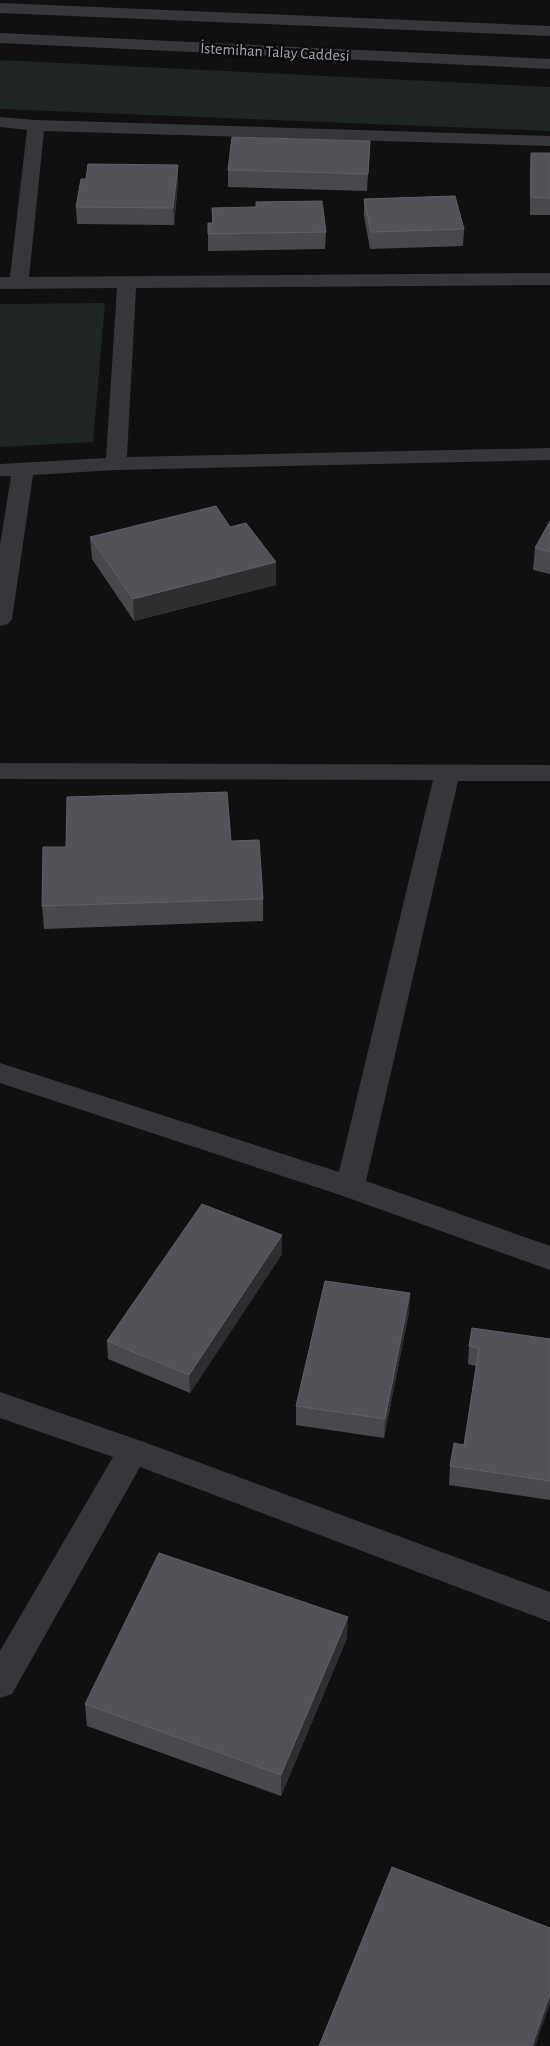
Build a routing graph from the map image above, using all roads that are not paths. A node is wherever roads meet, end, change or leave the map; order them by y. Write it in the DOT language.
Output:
graph roads {
  1 [pos="61,6"];
  2 [pos="0,8"];
  3 [pos="550,31"];
  4 [pos="0,38"];
  5 [pos="550,64"];
  6 [pos="0,122"];
  7 [pos="36,125"];
  8 [pos="550,141"];
  9 [pos="550,279"];
  10 [pos="127,281"];
  11 [pos="9,283"];
  12 [pos="550,454"];
  13 [pos="116,464"];
  14 [pos="22,468"];
  15 [pos="0,470"];
  16 [pos="0,619"];
  17 [pos="0,771"];
  18 [pos="550,773"];
  19 [pos="447,774"];
  20 [pos="0,1073"];
  21 [pos="350,1188"];
  22 [pos="550,1258"];
  23 [pos="0,1405"];
  24 [pos="133,1451"];
  25 [pos="550,1607"];
  26 [pos="0,1683"];
  1 -- 2 [label="street, İstemihan Talay Caddesi"];
  1 -- 3 [label="street, İstemihan Talay Caddesi"];
  4 -- 5 [label="street, İstemihan Talay Caddesi"];
  6 -- 7 [label="street"];
  7 -- 8 [label="street"];
  7 -- 11 [label="street"];
  9 -- 10 [label="street"];
  10 -- 11 [label="street"];
  10 -- 13 [label="street"];
  12 -- 13 [label="street"];
  13 -- 14 [label="street"];
  14 -- 15 [label="street"];
  14 -- 16 [label="street"];
  17 -- 19 [label="street"];
  18 -- 19 [label="street"];
  19 -- 21 [label="street"];
  20 -- 21 [label="street"];
  21 -- 22 [label="street"];
  23 -- 24 [label="street"];
  24 -- 25 [label="street"];
  24 -- 26 [label="street"];
}
